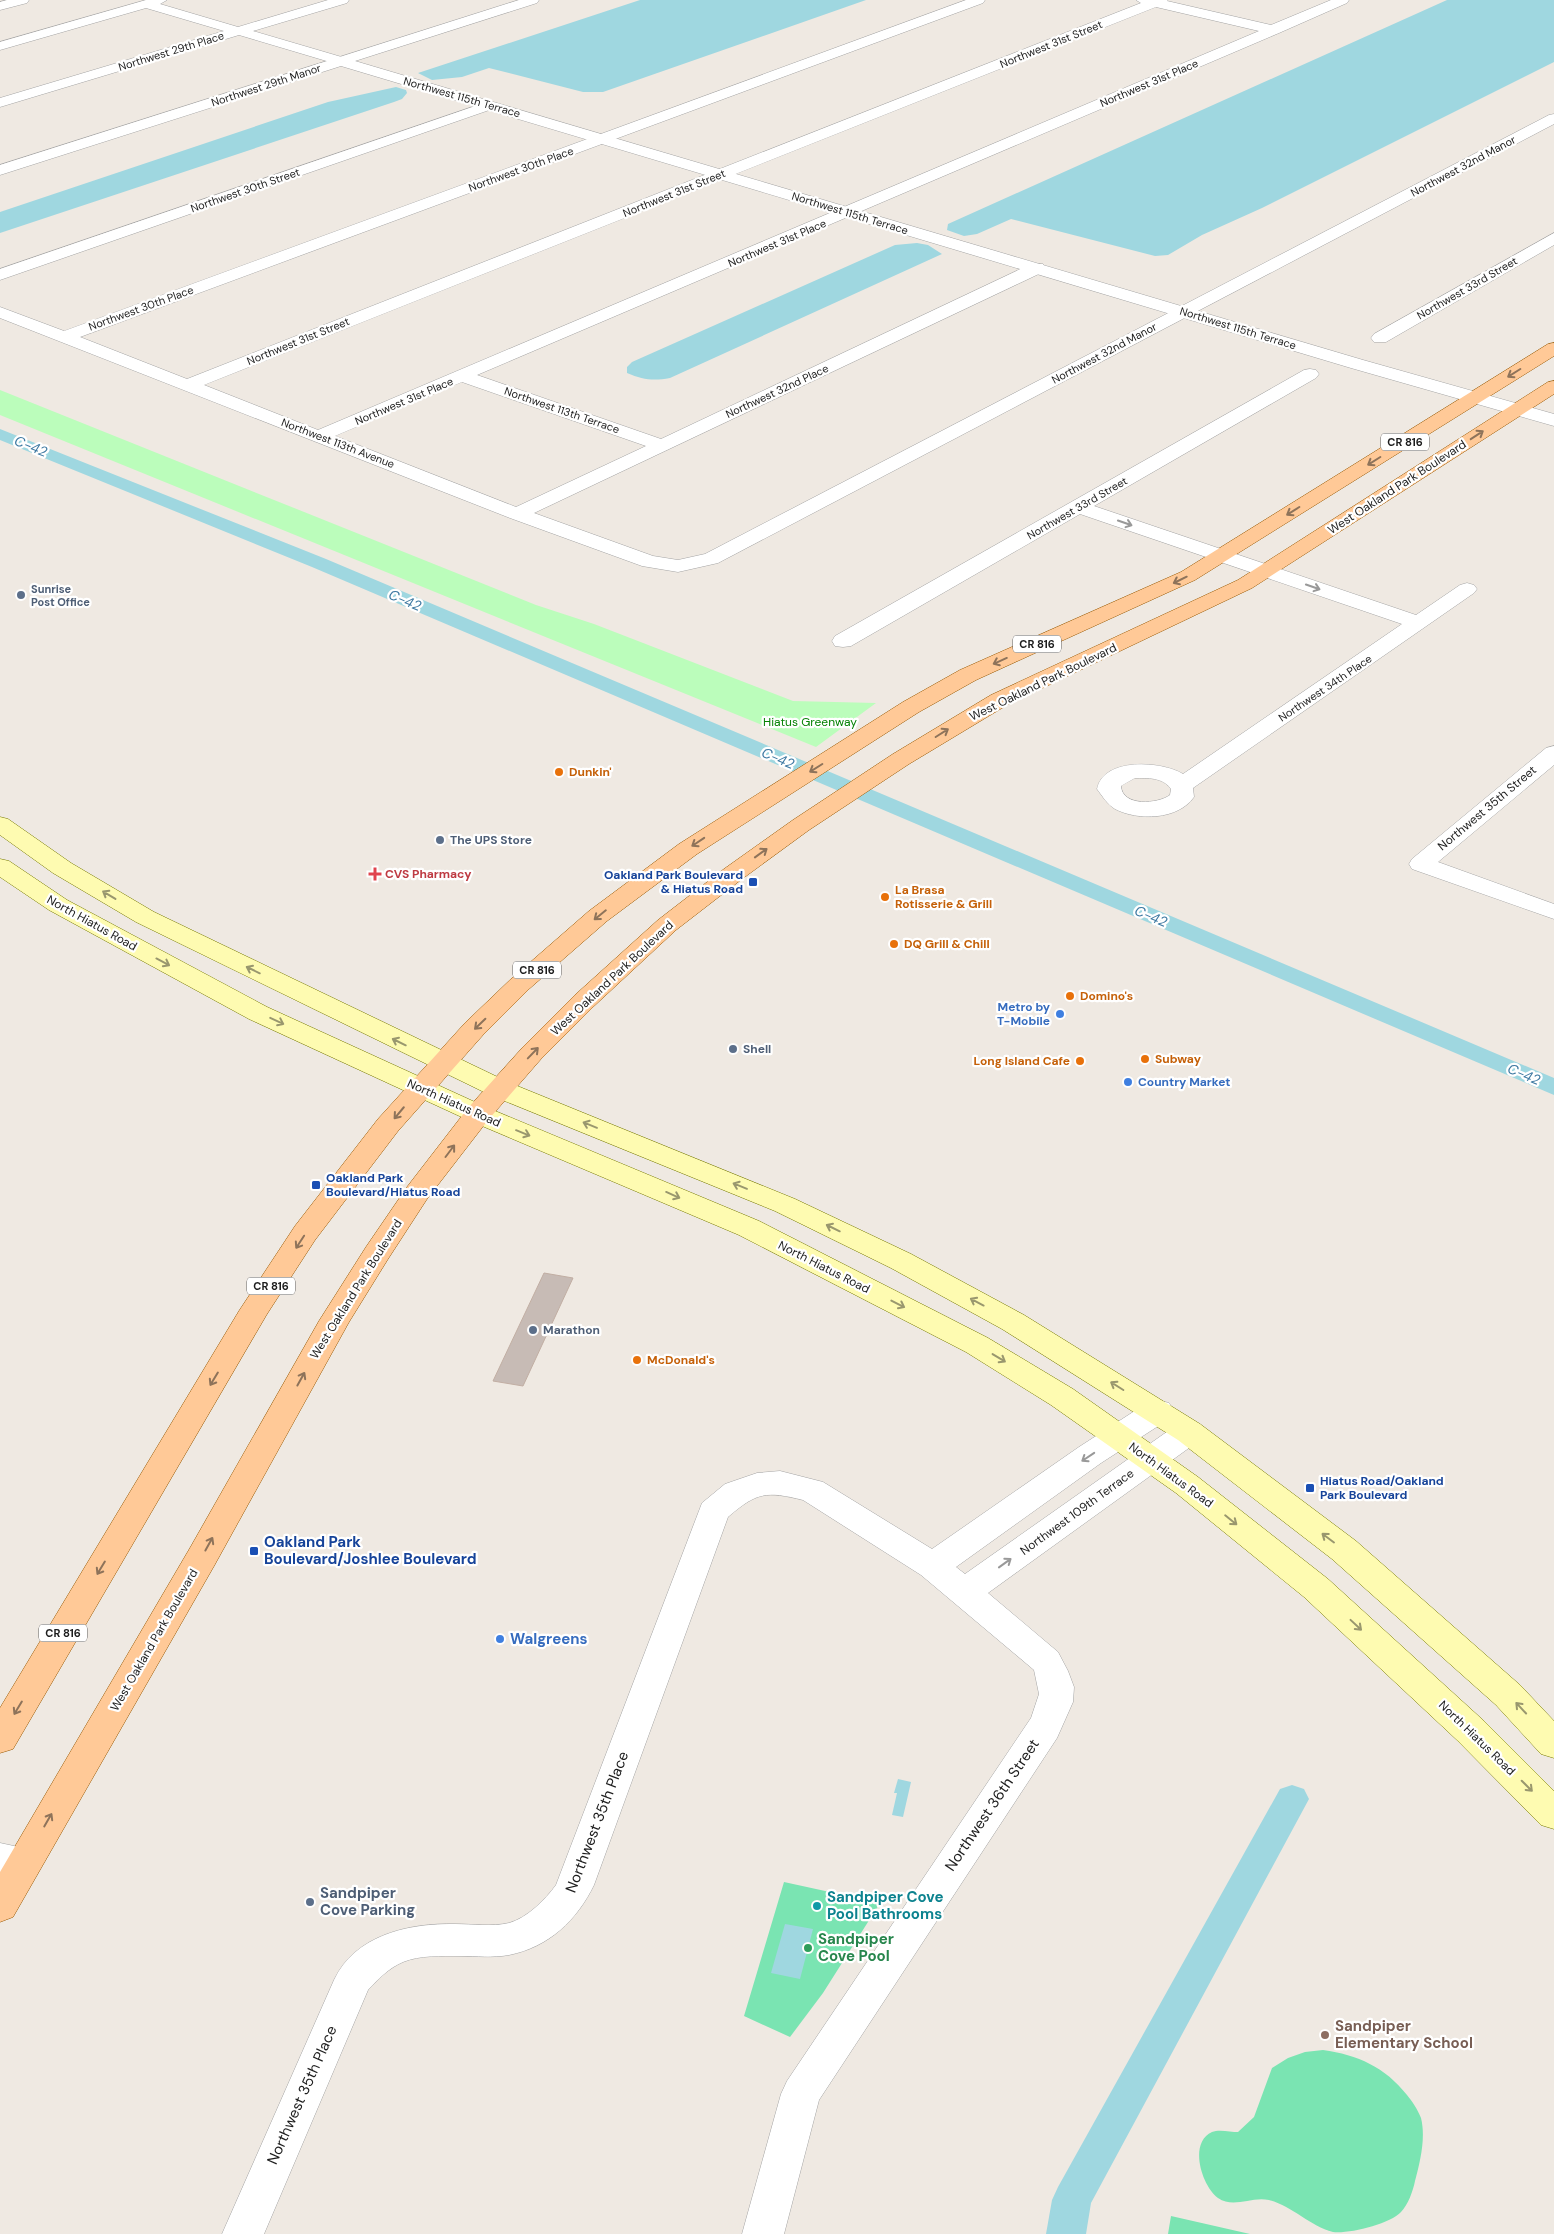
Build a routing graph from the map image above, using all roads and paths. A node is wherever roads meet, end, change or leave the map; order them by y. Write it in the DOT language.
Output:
graph roads {
  1 [pos="22,0"];
  2 [pos="160,0"];
  3 [pos="342,0"];
  4 [pos="532,0"];
  5 [pos="978,0"];
  6 [pos="1342,0"];
  7 [pos="1153,1"];
  8 [pos="146,4"];
  9 [pos="0,6"];
  10 [pos="1274,30"];
  11 [pos="238,31"];
  12 [pos="0,46"];
  13 [pos="340,61"];
  14 [pos="0,103"];
  15 [pos="490,105"];
  16 [pos="1554,118"];
  17 [pos="603,139"];
  18 [pos="0,170"];
  19 [pos="721,174"];
  20 [pos="848,213"];
  21 [pos="1554,238"];
  22 [pos="1530,252"];
  23 [pos="1554,258"];
  24 [pos="1037,268"];
  25 [pos="0,274"];
  26 [pos="0,312"];
  27 [pos="1184,312"];
  28 [pos="64,337"];
  29 [pos="1380,338"];
  30 [pos="1554,348"];
  31 [pos="1310,374"];
  32 [pos="462,376"];
  33 [pos="188,385"];
  34 [pos="1554,386"];
  35 [pos="1475,398"];
  36 [pos="1517,410"];
  37 [pos="1554,420"];
  38 [pos="320,436"];
  39 [pos="662,445"];
  40 [pos="1096,497"];
  41 [pos="1079,507"];
  42 [pos="517,514"];
  43 [pos="1230,551"];
  44 [pos="678,566"];
  45 [pos="1275,566"];
  46 [pos="1467,590"];
  47 [pos="1427,618"];
  48 [pos="843,642"];
  49 [pos="1554,752"];
  50 [pos="1182,786"];
  51 [pos="0,824"];
  52 [pos="0,866"];
  53 [pos="1554,912"];
  54 [pos="442,1063"];
  55 [pos="420,1088"];
  56 [pos="500,1089"];
  57 [pos="478,1114"];
  58 [pos="1158,1411"];
  59 [pos="1189,1432"];
  60 [pos="1119,1437"];
  61 [pos="1151,1459"];
  62 [pos="933,1566"];
  63 [pos="965,1592"];
  64 [pos="0,1739"];
  65 [pos="1554,1744"];
  66 [pos="1554,1814"];
  67 [pos="12,1860"];
  68 [pos="0,1906"];
  69 [pos="243,2234"];
  70 [pos="763,2234"];
  1 -- 9 [label="street"];
  2 -- 8 [label="street"];
  3 -- 11 [label="street, Northwest 29th Place"];
  4 -- 13 [label="street, Northwest 29th Manor"];
  5 -- 17 [label="street, Northwest 30th Place"];
  6 -- 10 [label="street, Northwest 31st Place"];
  7 -- 10 [label="street"];
  7 -- 19 [label="street, Northwest 31st Street"];
  8 -- 11 [label="street, Northwest 115th Terrace"];
  8 -- 12 [label="street"];
  10 -- 20 [label="street, Northwest 31st Place"];
  11 -- 13 [label="street, Northwest 115th Terrace"];
  11 -- 14 [label="street, Northwest 29th Place"];
  13 -- 15 [label="street, Northwest 115th Terrace"];
  13 -- 18 [label="street, Northwest 29th Manor"];
  15 -- 17 [label="street, Northwest 115th Terrace"];
  15 -- 25 [label="street, Northwest 30th Street"];
  16 -- 27 [label="street, Northwest 32nd Manor"];
  17 -- 19 [label="street, Northwest 115th Terrace"];
  17 -- 28 [label="street, Northwest 30th Place"];
  19 -- 20 [label="street, Northwest 115th Terrace"];
  19 -- 33 [label="street, Northwest 31st Street"];
  20 -- 24 [label="street, Northwest 115th Terrace"];
  20 -- 32 [label="street, Northwest 31st Place"];
  21 -- 22 [label="street, Northwest 33rd Street"];
  22 -- 23 [label="street"];
  22 -- 29 [label="street, Northwest 33rd Street"];
  24 -- 27 [label="street, Northwest 115th Terrace"];
  24 -- 39 [label="street, Northwest 32nd Place"];
  26 -- 28 [label="street, Northwest 113th Avenue"];
  27 -- 35 [label="street, Northwest 115th Terrace"];
  27 -- 44 [label="street, Northwest 32nd Manor"];
  28 -- 33 [label="street, Northwest 113th Avenue"];
  30 -- 35 [label="main road, CR 816, one-way"];
  31 -- 40 [label="street, Northwest 33rd Street"];
  32 -- 38 [label="street, Northwest 31st Place"];
  32 -- 39 [label="street, Northwest 113th Terrace"];
  33 -- 38 [label="street, Northwest 113th Avenue"];
  34 -- 36 [label="main road, West Oakland Park Boulevard / CR 816"];
  35 -- 36 [label="street, Northwest 115th Terrace"];
  35 -- 43 [label="main road, CR 816, one-way"];
  36 -- 37 [label="street, Northwest 115th Terrace"];
  45 -- 36 [label="main road, West Oakland Park Boulevard / CR 816, one-way"];
  38 -- 42 [label="street, Northwest 113th Avenue"];
  39 -- 42 [label="street, Northwest 32nd Place"];
  40 -- 41 [label="street, Northwest 33rd Street"];
  40 -- 43 [label="street"];
  41 -- 43 [label="street, one-way"];
  41 -- 48 [label="street, Northwest 33rd Street"];
  42 -- 44 [label="street, Northwest 113th Avenue"];
  43 -- 45 [label="street"];
  43 -- 54 [label="main road, CR 816, one-way"];
  45 -- 47 [label="street"];
  56 -- 45 [label="main road, West Oakland Park Boulevard / CR 816, one-way"];
  46 -- 47 [label="street, Northwest 34th Place"];
  47 -- 50 [label="street, Northwest 34th Place"];
  49 -- 53 [label="street, Northwest 35th Street"];
  54 -- 51 [label="main road, one-way"];
  52 -- 55 [label="main road, North Hiatus Road, one-way"];
  54 -- 55 [label="main road, CR 816"];
  54 -- 56 [label="main road"];
  55 -- 57 [label="main road, North Hiatus Road"];
  55 -- 64 [label="main road, CR 816, one-way"];
  56 -- 57 [label="main road, West Oakland Park Boulevard / CR 816"];
  58 -- 56 [label="main road, one-way"];
  57 -- 60 [label="main road, North Hiatus Road, one-way"];
  67 -- 57 [label="main road, West Oakland Park Boulevard / CR 816, one-way"];
  58 -- 59 [label="main road"];
  58 -- 60 [label="street"];
  59 -- 61 [label="street, Northwest 109th Terrace"];
  65 -- 59 [label="main road, one-way"];
  60 -- 61 [label="main road, North Hiatus Road"];
  60 -- 62 [label="street, one-way"];
  63 -- 61 [label="street, Northwest 109th Terrace, one-way"];
  61 -- 66 [label="main road, North Hiatus Road, one-way"];
  62 -- 63 [label="street"];
  62 -- 69 [label="street, Northwest 35th Place"];
  63 -- 70 [label="street, Northwest 36th Street"];
  67 -- 68 [label="main road, West Oakland Park Boulevard / CR 816"];
}
